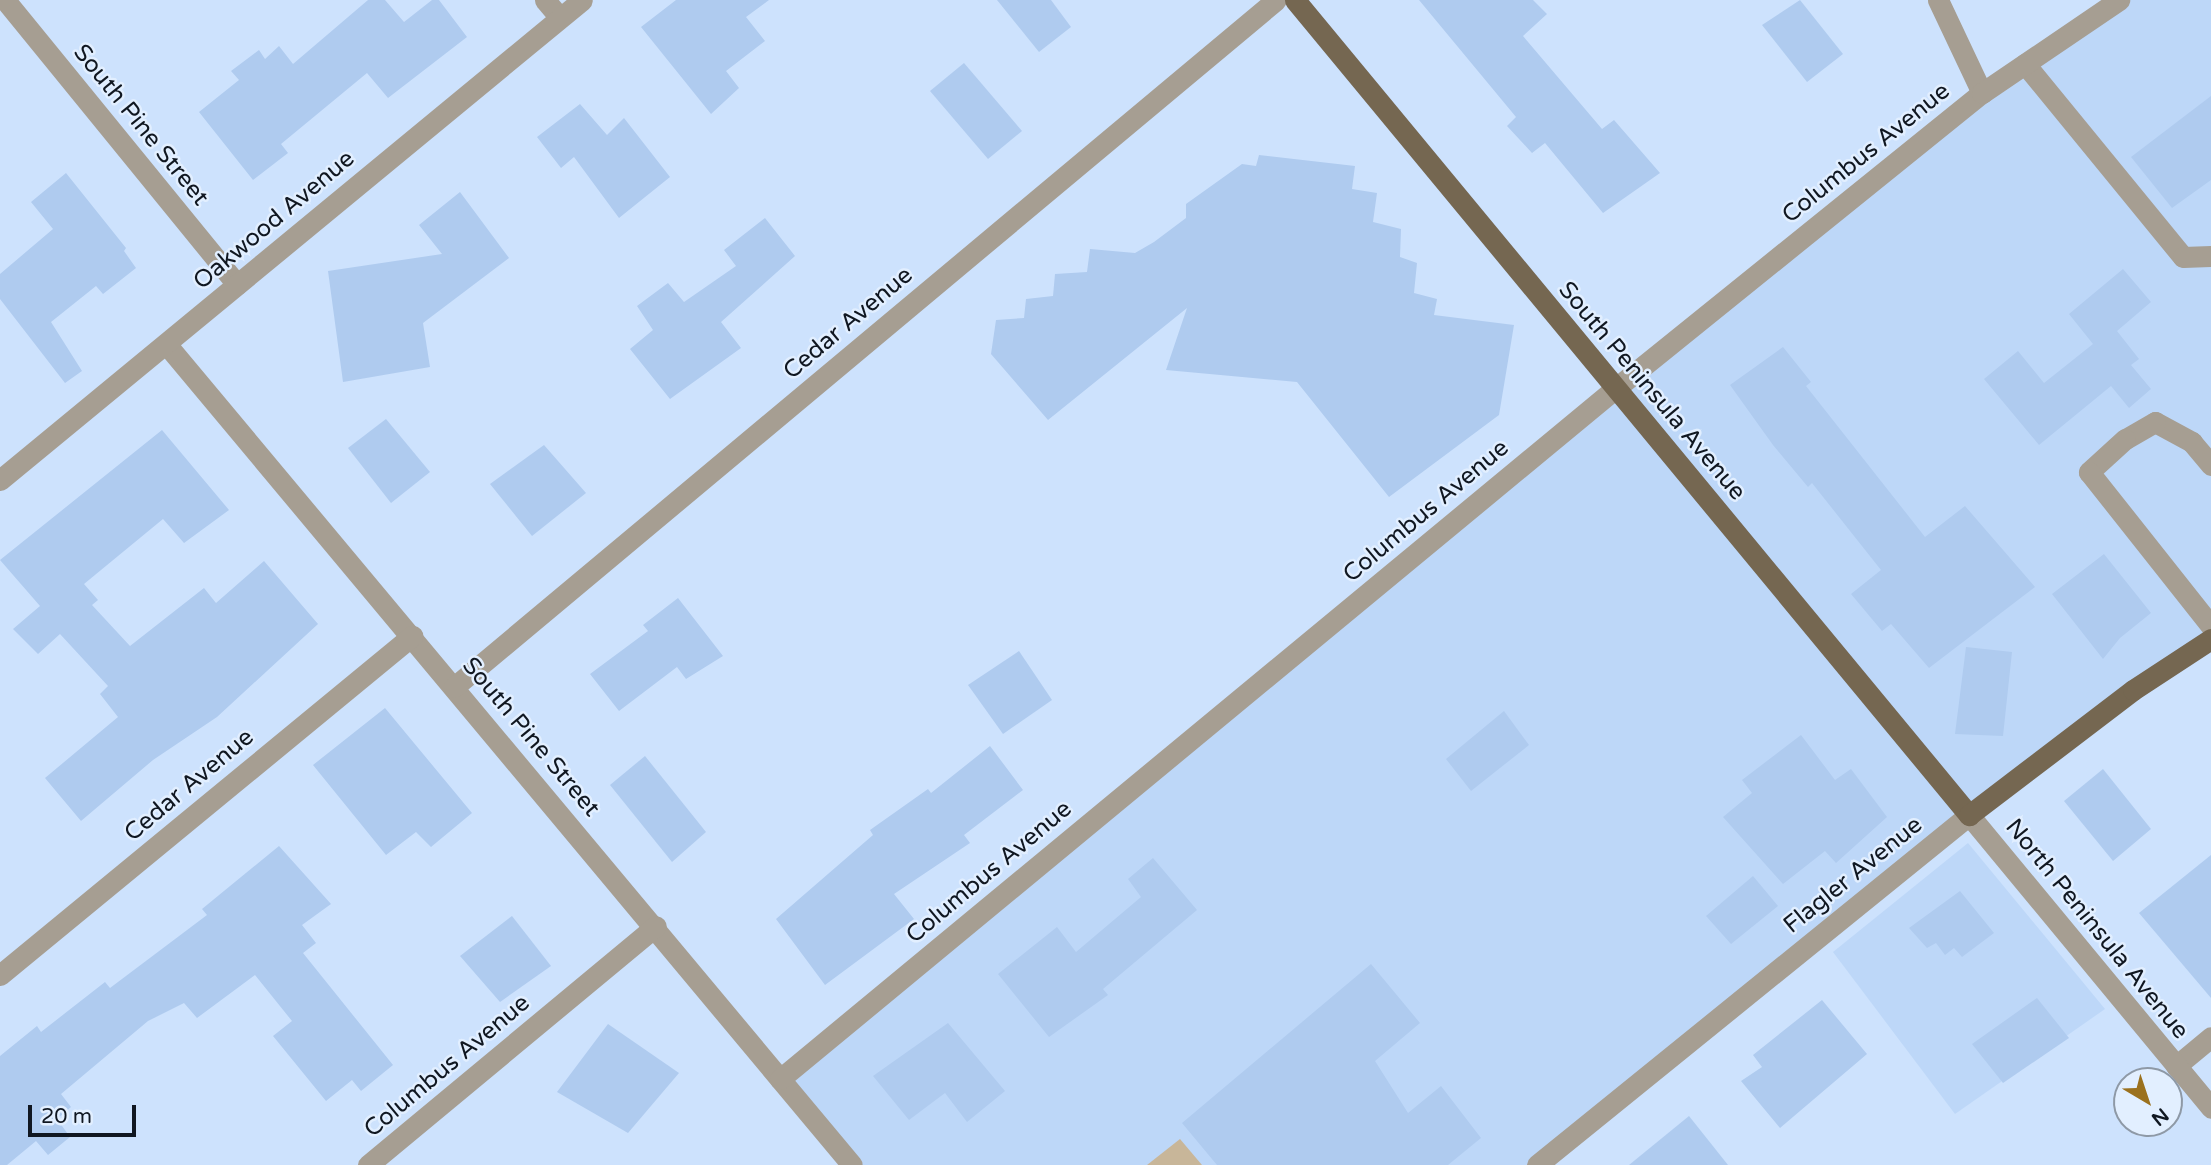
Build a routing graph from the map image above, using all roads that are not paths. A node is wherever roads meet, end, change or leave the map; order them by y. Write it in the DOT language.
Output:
graph roads {
  1 [pos="5,0"];
  2 [pos="545,0"];
  3 [pos="582,0"];
  4 [pos="1276,0"];
  5 [pos="1295,0"];
  6 [pos="1938,0"];
  7 [pos="2119,0"];
  8 [pos="560,18"];
  9 [pos="2025,64"];
  10 [pos="1982,93"];
  11 [pos="2211,256"];
  12 [pos="237,284"];
  13 [pos="167,345"];
  14 [pos="1616,388"];
  15 [pos="2211,465"];
  16 [pos="0,480"];
  17 [pos="2211,626"];
  18 [pos="412,636"];
  19 [pos="2211,639"];
  20 [pos="454,687"];
  21 [pos="1969,815"];
  22 [pos="656,926"];
  23 [pos="0,975"];
  24 [pos="2211,1037"];
  25 [pos="2176,1066"];
  26 [pos="780,1079"];
  27 [pos="2211,1108"];
  28 [pos="368,1165"];
  29 [pos="852,1165"];
  30 [pos="1536,1165"];
  1 -- 12 [label="street, South Pine Street"];
  2 -- 8 [label="street"];
  3 -- 8 [label="street, Oakwood Avenue"];
  4 -- 20 [label="street, Cedar Avenue"];
  5 -- 14 [label="main road, South Peninsula Avenue"];
  6 -- 10 [label="street"];
  7 -- 9 [label="street, Columbus Avenue"];
  8 -- 12 [label="street, Oakwood Avenue"];
  9 -- 10 [label="street, Columbus Avenue"];
  9 -- 11 [label="street"];
  10 -- 14 [label="street, Columbus Avenue"];
  12 -- 13 [label="street, Oakwood Avenue"];
  13 -- 16 [label="street, Oakwood Avenue"];
  13 -- 18 [label="street, South Pine Street"];
  14 -- 21 [label="main road, South Peninsula Avenue"];
  14 -- 26 [label="street, Columbus Avenue"];
  15 -- 17 [label="street"];
  18 -- 20 [label="street, South Pine Street"];
  18 -- 23 [label="street, Cedar Avenue"];
  19 -- 21 [label="main road, Flagler Avenue"];
  20 -- 22 [label="street, South Pine Street"];
  21 -- 25 [label="street, North Peninsula Avenue"];
  21 -- 30 [label="street, Flagler Avenue"];
  22 -- 26 [label="street, South Pine Street"];
  22 -- 28 [label="street, Columbus Avenue"];
  24 -- 25 [label="street"];
  25 -- 27 [label="street, North Peninsula Avenue"];
  26 -- 29 [label="street, South Pine Street"];
}
